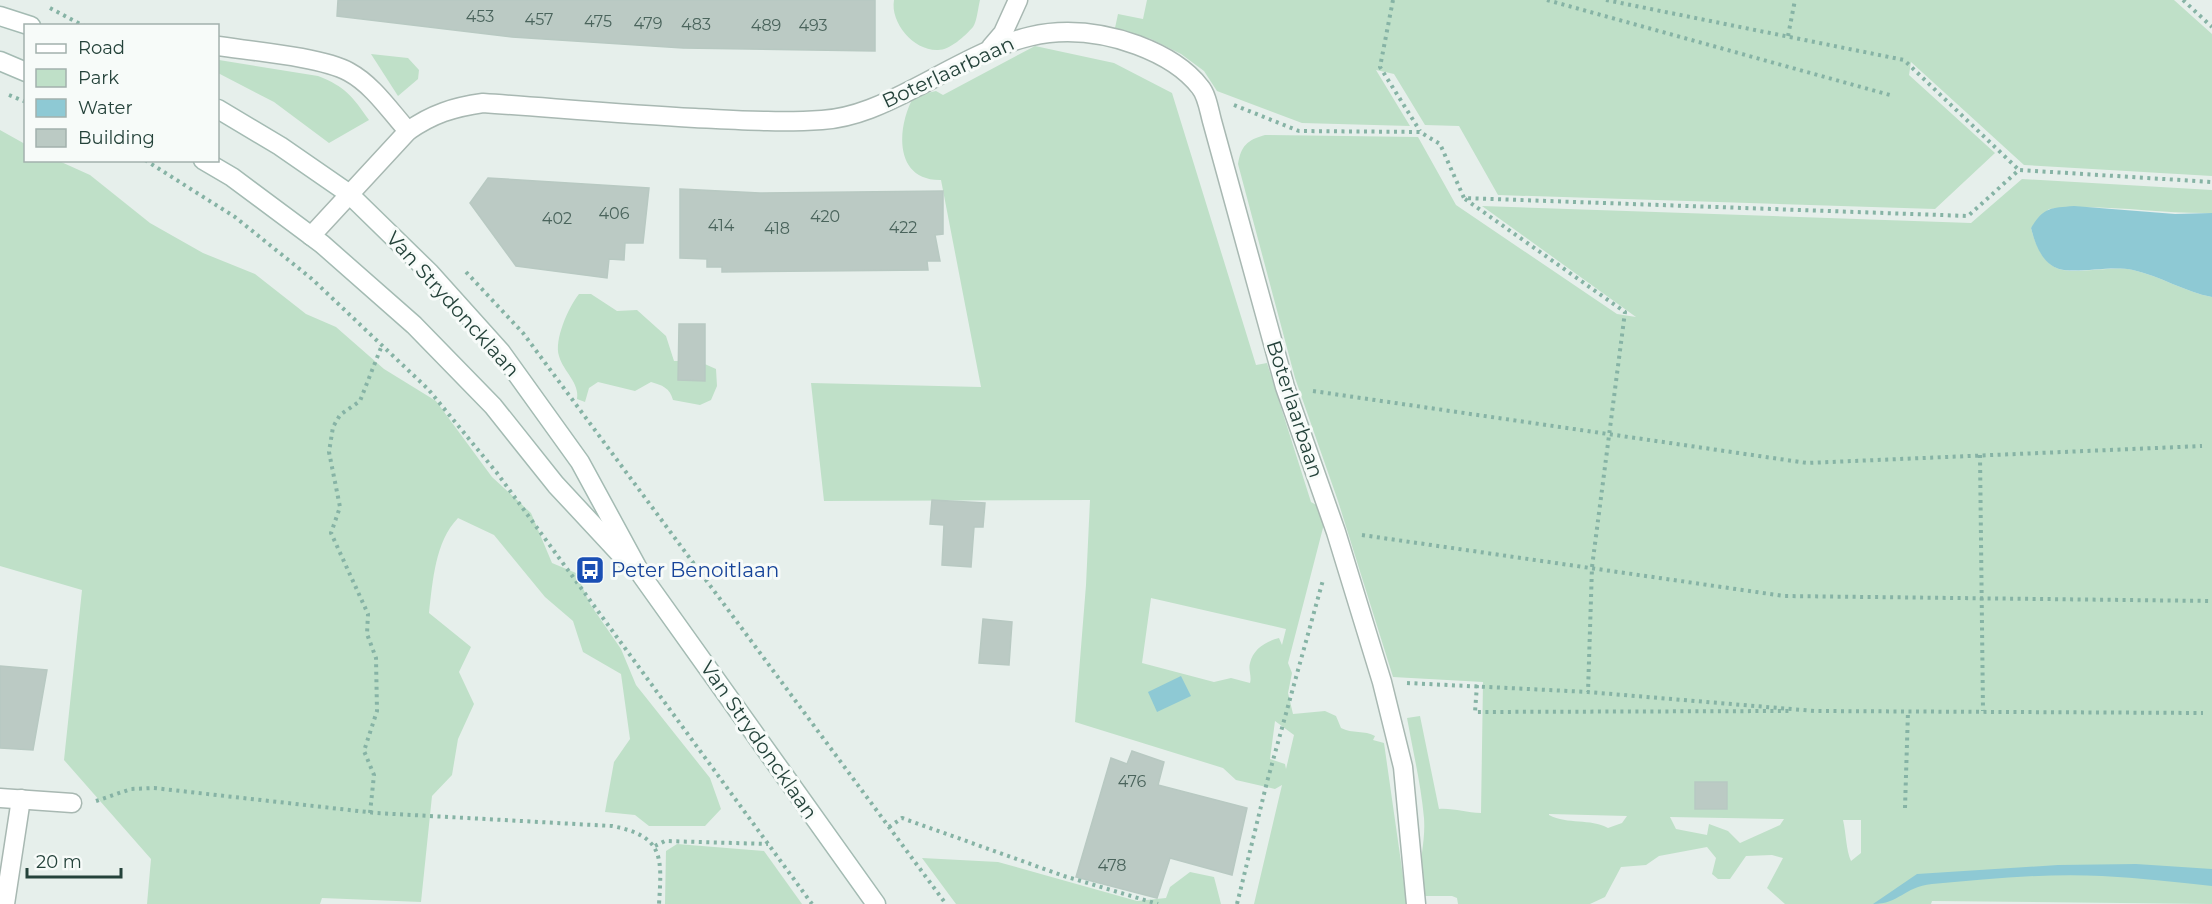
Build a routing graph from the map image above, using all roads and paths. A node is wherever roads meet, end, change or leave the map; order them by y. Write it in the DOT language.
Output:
graph roads {
  1 [pos="1018,0"];
  2 [pos="1393,0"];
  3 [pos="1547,0"];
  4 [pos="1606,0"];
  5 [pos="1795,0"];
  6 [pos="2183,0"];
  7 [pos="45,5"];
  8 [pos="0,16"];
  9 [pos="25,24"];
  10 [pos="80,24"];
  11 [pos="2212,27"];
  12 [pos="1788,36"];
  13 [pos="219,46"];
  14 [pos="989,49"];
  15 [pos="0,61"];
  16 [pos="24,71"];
  17 [pos="1202,88"];
  18 [pos="0,91"];
  19 [pos="1890,95"];
  20 [pos="24,101"];
  21 [pos="219,110"];
  22 [pos="408,131"];
  23 [pos="1420,132"];
  24 [pos="149,162"];
  25 [pos="206,162"];
  26 [pos="2019,170"];
  27 [pos="2212,182"];
  28 [pos="348,193"];
  29 [pos="1464,198"];
  30 [pos="311,236"];
  31 [pos="459,266"];
  32 [pos="382,345"];
  33 [pos="1285,387"];
  34 [pos="1611,435"];
  35 [pos="2202,446"];
  36 [pos="1980,455"];
  37 [pos="1336,532"];
  38 [pos="1593,567"];
  39 [pos="642,576"];
  40 [pos="1324,578"];
  41 [pos="1984,598"];
  42 [pos="2212,601"];
  43 [pos="1382,682"];
  44 [pos="1477,685"];
  45 [pos="1588,692"];
  46 [pos="1815,711"];
  47 [pos="1908,711"];
  48 [pos="1983,711"];
  49 [pos="2203,713"];
  50 [pos="0,798"];
  51 [pos="21,800"];
  52 [pos="72,803"];
  53 [pos="1905,808"];
  54 [pos="370,813"];
  55 [pos="889,827"];
  56 [pos="768,844"];
  57 [pos="655,846"];
  58 [pos="5,904"];
  59 [pos="659,904"];
  60 [pos="812,904"];
  61 [pos="876,904"];
  62 [pos="946,904"];
  63 [pos="1158,904"];
  64 [pos="1237,904"];
  65 [pos="1416,904"];
  1 -- 14 [label="street"];
  2 -- 23 [label="path"];
  3 -- 19 [label="path"];
  4 -- 12 [label="path"];
  5 -- 12 [label="path"];
  6 -- 11 [label="path"];
  7 -- 10 [label="path"];
  8 -- 9 [label="street"];
  12 -- 26 [label="path"];
  13 -- 22 [label="street"];
  14 -- 17 [label="street, Boterlaarbaan"];
  14 -- 22 [label="street, Boterlaarbaan"];
  15 -- 16 [label="street"];
  17 -- 23 [label="path"];
  17 -- 33 [label="street, Boterlaarbaan"];
  18 -- 20 [label="path"];
  21 -- 28 [label="street"];
  22 -- 28 [label="street, Boterlaarbaan"];
  23 -- 29 [label="path"];
  24 -- 32 [label="path"];
  25 -- 30 [label="street"];
  26 -- 27 [label="path"];
  26 -- 29 [label="path"];
  28 -- 30 [label="street, Boterlaarbaan"];
  28 -- 39 [label="street, Van Strydoncklaan"];
  29 -- 34 [label="path"];
  30 -- 39 [label="street, Van Strydoncklaan"];
  31 -- 55 [label="path"];
  32 -- 54 [label="path"];
  32 -- 56 [label="path"];
  33 -- 34 [label="path"];
  33 -- 37 [label="street, Boterlaarbaan"];
  34 -- 36 [label="path"];
  34 -- 38 [label="path"];
  35 -- 36 [label="path"];
  36 -- 41 [label="path"];
  37 -- 38 [label="path"];
  37 -- 43 [label="street, Boterlaarbaan"];
  38 -- 41 [label="path"];
  38 -- 45 [label="path"];
  39 -- 61 [label="street, Van Strydoncklaan"];
  40 -- 64 [label="path"];
  41 -- 42 [label="path"];
  41 -- 48 [label="path"];
  43 -- 44 [label="path"];
  43 -- 65 [label="street, Boterlaarbaan"];
  44 -- 45 [label="path"];
  44 -- 46 [label="path"];
  45 -- 46 [label="path"];
  46 -- 47 [label="path"];
  47 -- 48 [label="path"];
  47 -- 53 [label="path"];
  48 -- 49 [label="path"];
  50 -- 51 [label="street"];
  51 -- 52 [label="street"];
  51 -- 58 [label="street"];
  52 -- 54 [label="path"];
  54 -- 57 [label="path"];
  55 -- 62 [label="path"];
  55 -- 63 [label="path"];
  56 -- 57 [label="path"];
  56 -- 60 [label="path"];
  57 -- 59 [label="path"];
}
